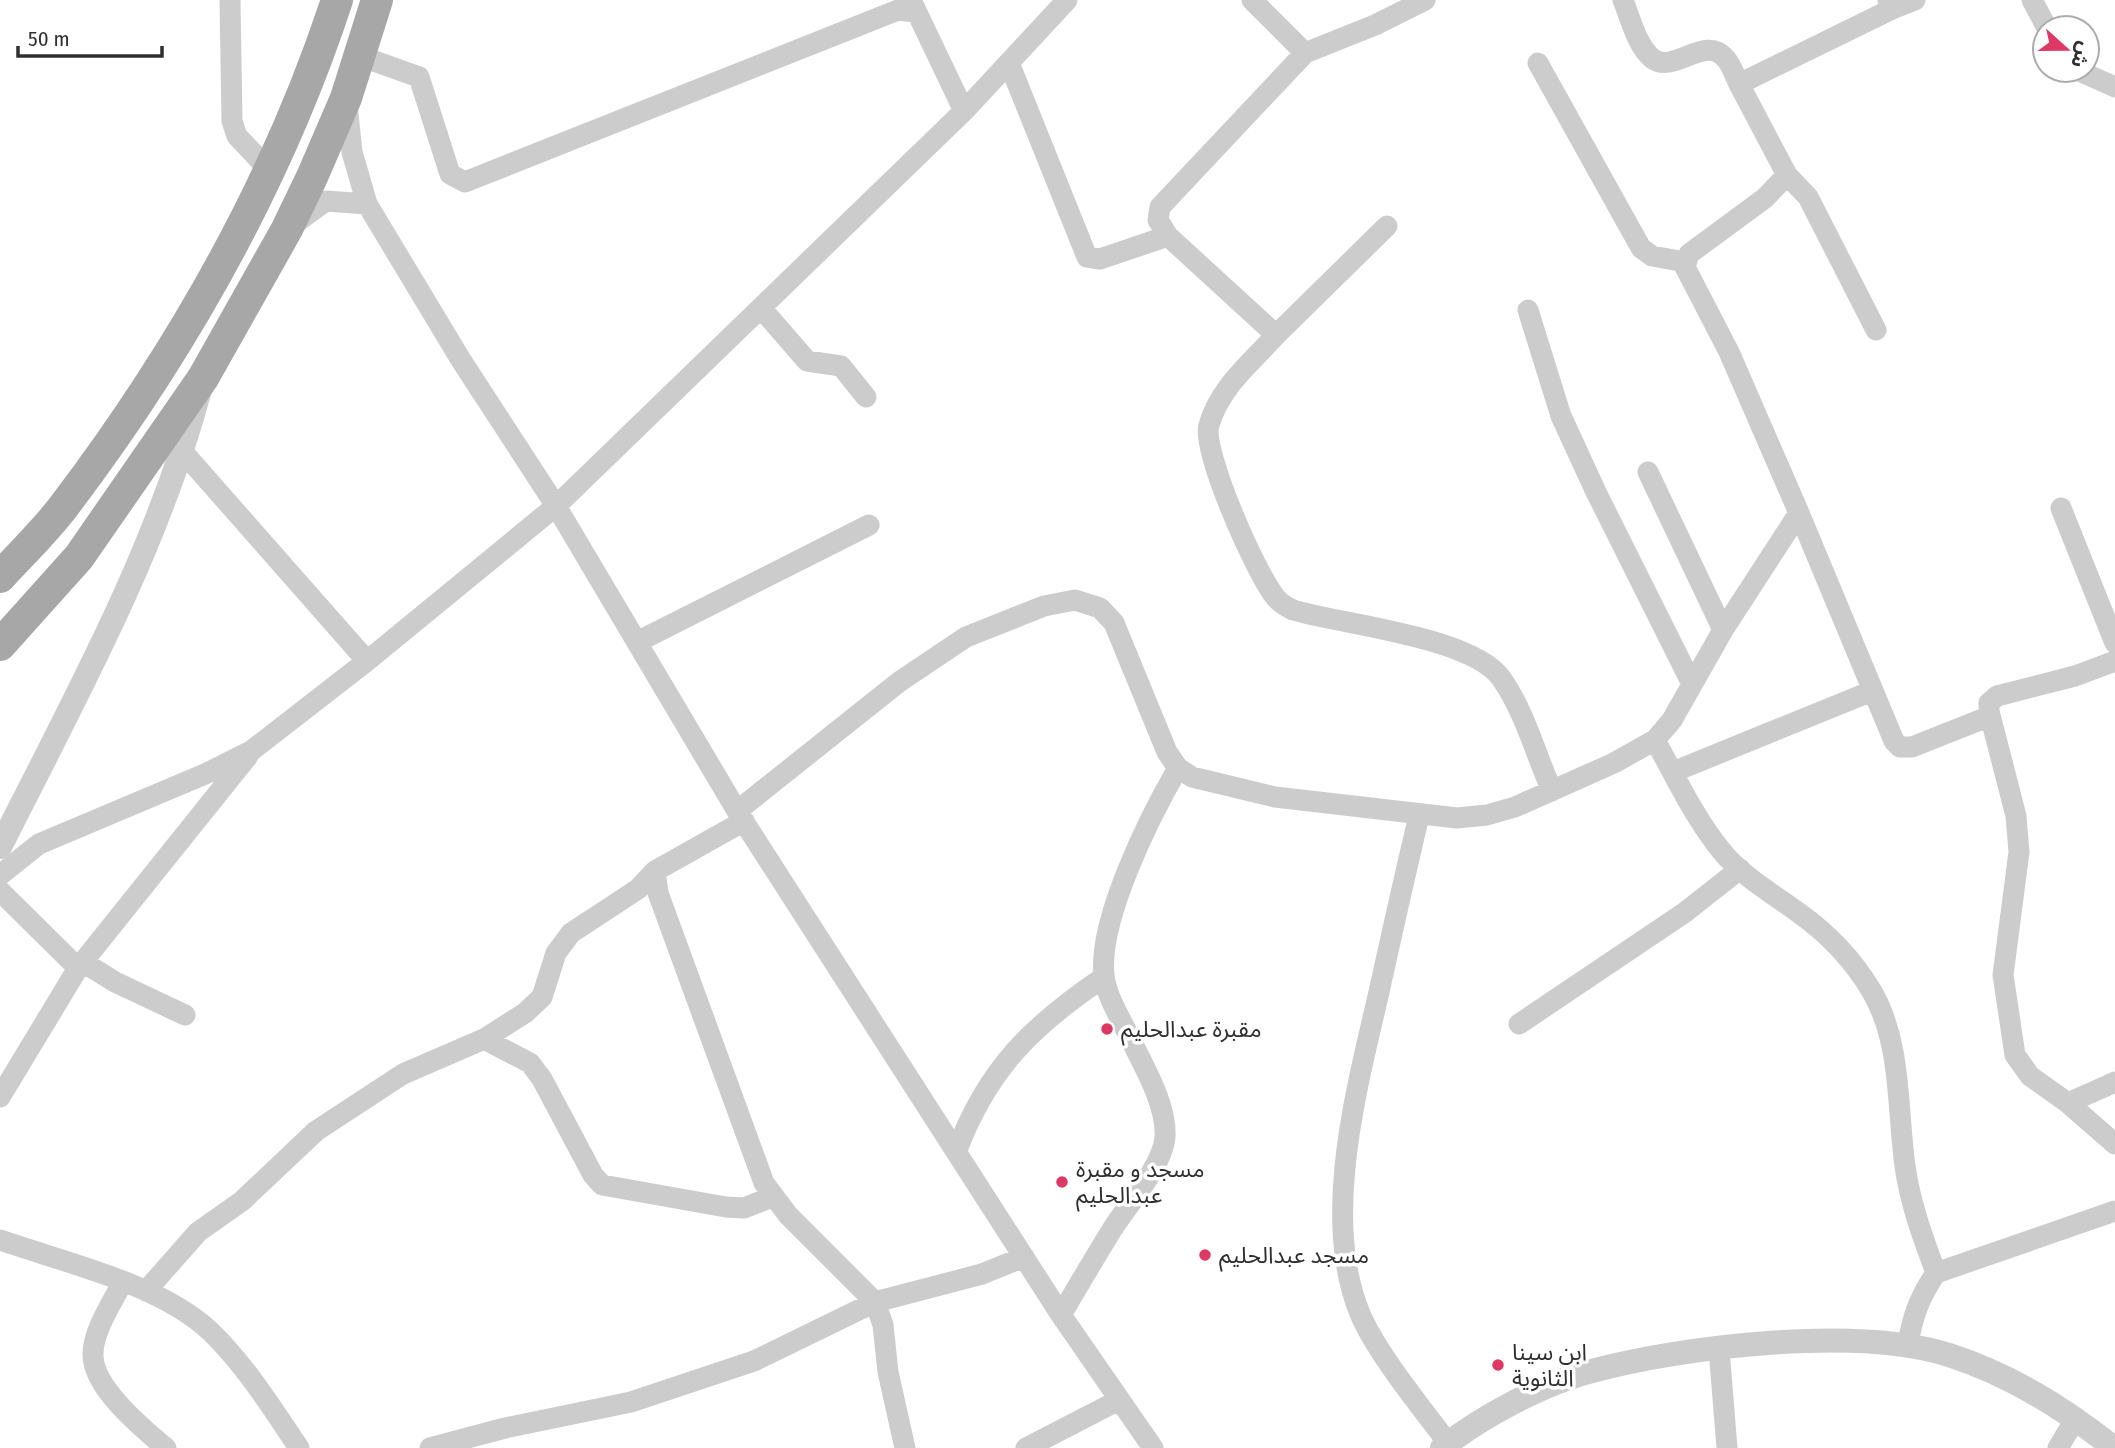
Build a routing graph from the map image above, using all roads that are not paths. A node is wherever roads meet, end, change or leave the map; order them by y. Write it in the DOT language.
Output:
graph roads {
  1 [pos="230,0"];
  2 [pos="337,0"];
  3 [pos="377,0"];
  4 [pos="1067,0"];
  5 [pos="1252,0"];
  6 [pos="1425,0"];
  7 [pos="1623,0"];
  8 [pos="1915,0"];
  9 [pos="1890,4"];
  10 [pos="913,6"];
  11 [pos="1305,53"];
  12 [pos="360,56"];
  13 [pos="1009,63"];
  14 [pos="1538,63"];
  15 [pos="1739,83"];
  16 [pos="346,98"];
  17 [pos="964,111"];
  18 [pos="270,171"];
  19 [pos="1787,175"];
  20 [pos="367,204"];
  21 [pos="1387,226"];
  22 [pos="287,229"];
  23 [pos="1168,236"];
  24 [pos="1685,262"];
  25 [pos="761,308"];
  26 [pos="1528,310"];
  27 [pos="1877,330"];
  28 [pos="1276,335"];
  29 [pos="203,378"];
  30 [pos="866,397"];
  31 [pos="183,452"];
  32 [pos="1648,472"];
  33 [pos="555,506"];
  34 [pos="2061,508"];
  35 [pos="1799,513"];
  36 [pos="869,525"];
  37 [pos="0,577"];
  38 [pos="1723,630"];
  39 [pos="637,642"];
  40 [pos="2115,643"];
  41 [pos="0,645"];
  42 [pos="367,661"];
  43 [pos="2115,661"];
  44 [pos="1692,684"];
  45 [pos="1872,691"];
  46 [pos="1990,716"];
  47 [pos="1655,740"];
  48 [pos="251,751"];
  49 [pos="1178,768"];
  50 [pos="1673,772"];
  51 [pos="1552,791"];
  52 [pos="740,816"];
  53 [pos="1419,816"];
  54 [pos="0,847"];
  55 [pos="1740,869"];
  56 [pos="655,871"];
  57 [pos="0,875"];
  58 [pos="0,891"];
  59 [pos="80,965"];
  60 [pos="1104,977"];
  61 [pos="185,1015"];
  62 [pos="1519,1024"];
  63 [pos="484,1039"];
  64 [pos="2115,1082"];
  65 [pos="0,1097"];
  66 [pos="2068,1104"];
  67 [pos="2115,1144"];
  68 [pos="957,1150"];
  69 [pos="772,1197"];
  70 [pos="2115,1211"];
  71 [pos="0,1240"];
  72 [pos="1024,1257"];
  73 [pos="1936,1273"];
  74 [pos="122,1283"];
  75 [pos="146,1291"];
  76 [pos="874,1302"];
  77 [pos="1061,1315"];
  78 [pos="1908,1345"];
  79 [pos="1718,1349"];
  80 [pos="1119,1400"];
  81 [pos="2076,1418"];
  82 [pos="1445,1446"];
  83 [pos="166,1448"];
  84 [pos="299,1448"];
  85 [pos="430,1448"];
  86 [pos="905,1448"];
  87 [pos="1026,1448"];
  88 [pos="1153,1448"];
  89 [pos="1727,1448"];
  90 [pos="2058,1448"];
  91 [pos="2114,1448"];
  1 -- 18 [label="street"];
  2 -- 18 [label="main road"];
  3 -- 12 [label="main road"];
  4 -- 13 [label="street"];
  5 -- 11 [label="street"];
  6 -- 11 [label="street"];
  7 -- 15 [label="street"];
  8 -- 9 [label="street"];
  9 -- 15 [label="street"];
  10 -- 12 [label="street"];
  10 -- 17 [label="street"];
  11 -- 23 [label="street"];
  12 -- 16 [label="main road"];
  13 -- 17 [label="street"];
  13 -- 23 [label="street"];
  14 -- 24 [label="street"];
  15 -- 19 [label="street"];
  16 -- 20 [label="street"];
  16 -- 22 [label="main road"];
  17 -- 25 [label="street"];
  18 -- 37 [label="main road"];
  19 -- 24 [label="street"];
  19 -- 27 [label="street"];
  20 -- 22 [label="street"];
  20 -- 33 [label="street"];
  21 -- 28 [label="street"];
  22 -- 29 [label="main road"];
  23 -- 28 [label="street"];
  24 -- 35 [label="street"];
  25 -- 30 [label="street"];
  25 -- 33 [label="street"];
  26 -- 44 [label="street"];
  28 -- 51 [label="street"];
  29 -- 31 [label="street"];
  29 -- 41 [label="main road"];
  31 -- 42 [label="street"];
  31 -- 54 [label="street"];
  32 -- 38 [label="street"];
  33 -- 39 [label="street"];
  33 -- 42 [label="street"];
  34 -- 40 [label="street"];
  35 -- 38 [label="street"];
  35 -- 45 [label="street"];
  36 -- 39 [label="street"];
  38 -- 44 [label="street"];
  39 -- 52 [label="street"];
  42 -- 48 [label="street"];
  43 -- 46 [label="street"];
  44 -- 47 [label="street"];
  45 -- 46 [label="street"];
  45 -- 50 [label="street"];
  46 -- 66 [label="street"];
  47 -- 50 [label="street"];
  47 -- 51 [label="street"];
  48 -- 57 [label="street"];
  48 -- 59 [label="street"];
  49 -- 52 [label="street"];
  49 -- 53 [label="street"];
  49 -- 60 [label="street"];
  50 -- 55 [label="street"];
  51 -- 53 [label="street"];
  52 -- 56 [label="street"];
  52 -- 68 [label="street"];
  53 -- 82 [label="street"];
  55 -- 62 [label="street"];
  55 -- 73 [label="street"];
  56 -- 63 [label="street"];
  56 -- 69 [label="street"];
  58 -- 59 [label="street"];
  59 -- 61 [label="street"];
  59 -- 65 [label="street"];
  60 -- 68 [label="street"];
  60 -- 77 [label="street"];
  63 -- 69 [label="street"];
  63 -- 75 [label="street"];
  64 -- 66 [label="street"];
  66 -- 67 [label="street"];
  68 -- 72 [label="street"];
  69 -- 76 [label="street"];
  70 -- 73 [label="street"];
  71 -- 74 [label="street"];
  72 -- 76 [label="street"];
  72 -- 77 [label="street"];
  73 -- 78 [label="street"];
  74 -- 75 [label="street"];
  74 -- 83 [label="street"];
  75 -- 84 [label="street"];
  76 -- 85 [label="street"];
  76 -- 86 [label="street"];
  77 -- 80 [label="street"];
  78 -- 79 [label="street"];
  78 -- 81 [label="street"];
  79 -- 82 [label="street"];
  79 -- 89 [label="street"];
  80 -- 87 [label="street"];
  80 -- 88 [label="street"];
  81 -- 90 [label="street"];
  81 -- 91 [label="street"];
}
